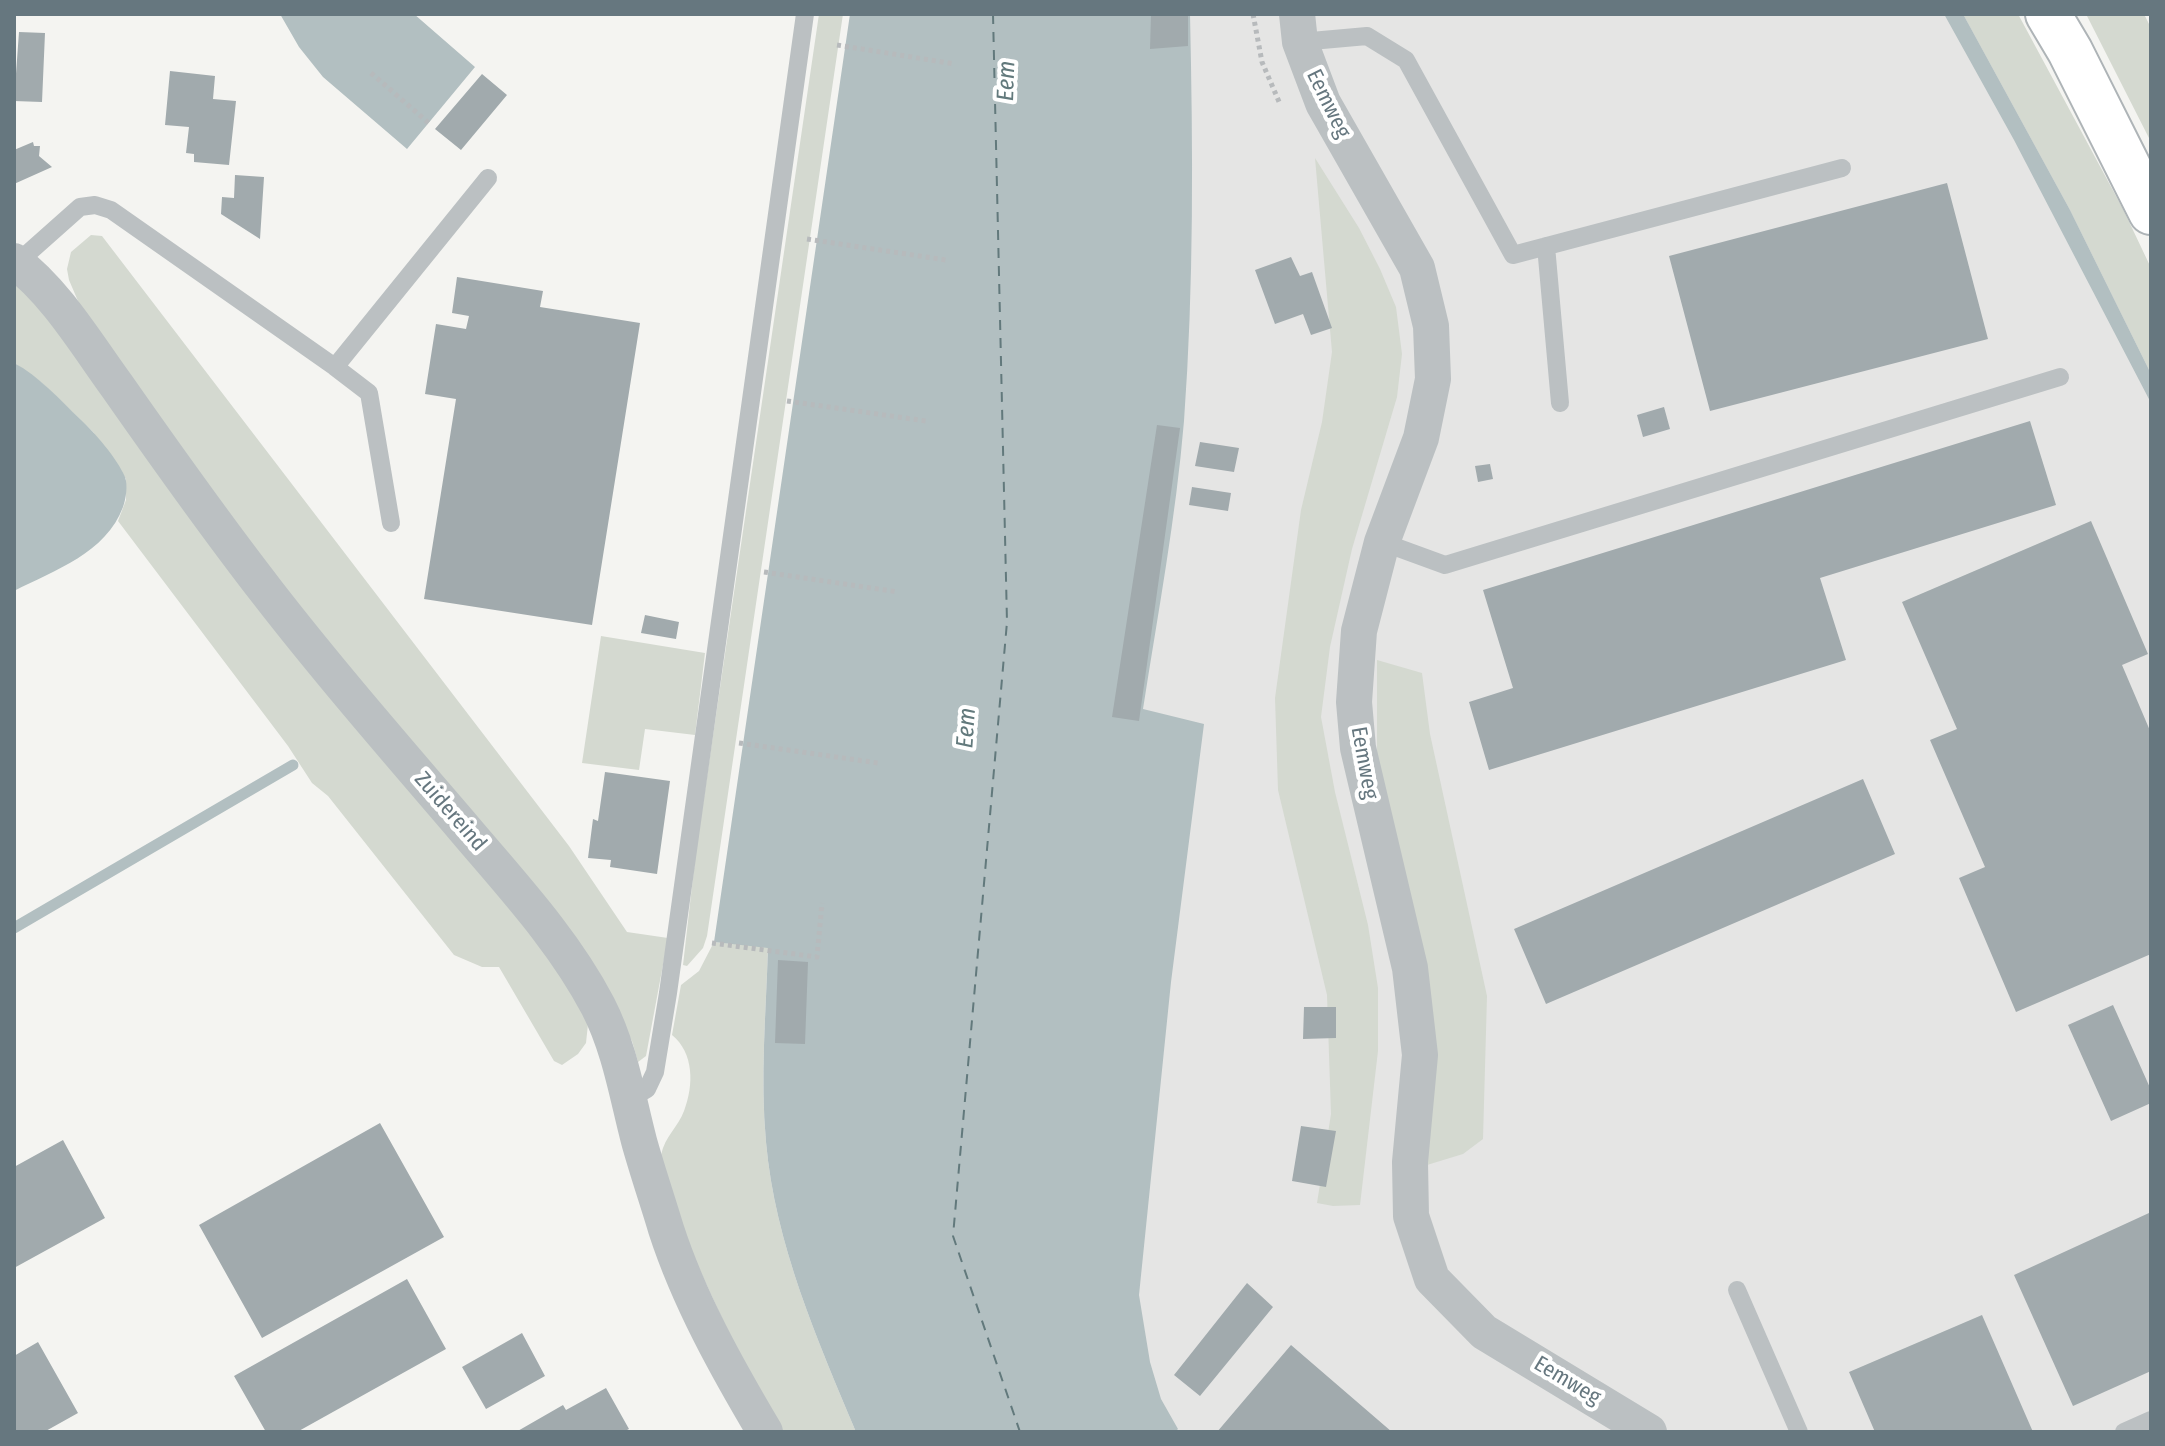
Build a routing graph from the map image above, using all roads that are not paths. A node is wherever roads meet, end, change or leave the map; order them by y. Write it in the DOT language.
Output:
graph roads {
  1 [pos="805,14"];
  2 [pos="2048,14"];
  3 [pos="1298,28"];
  4 [pos="1842,168"];
  5 [pos="488,178"];
  6 [pos="2151,212"];
  7 [pos="1546,246"];
  8 [pos="15,262"];
  9 [pos="335,367"];
  10 [pos="2060,377"];
  11 [pos="1560,403"];
  12 [pos="391,523"];
  13 [pos="1382,542"];
  14 [pos="630,1099"];
  15 [pos="1737,1290"];
  16 [pos="2151,1420"];
  17 [pos="765,1432"];
  18 [pos="1649,1432"];
  19 [pos="1799,1432"];
  20 [pos="2124,1432"];
  1 -- 14 [label="lane"];
  2 -- 6 [label="main road"];
  3 -- 7 [label="lane"];
  3 -- 13 [label="street, Eemweg"];
  4 -- 7 [label="lane"];
  5 -- 9 [label="lane"];
  7 -- 11 [label="lane"];
  8 -- 9 [label="lane"];
  8 -- 14 [label="street, Zuidereind"];
  9 -- 12 [label="lane"];
  10 -- 13 [label="lane"];
  13 -- 18 [label="street, Eemweg"];
  14 -- 17 [label="street, Zuidereind"];
  15 -- 19 [label="lane"];
  16 -- 20 [label="lane"];
}
